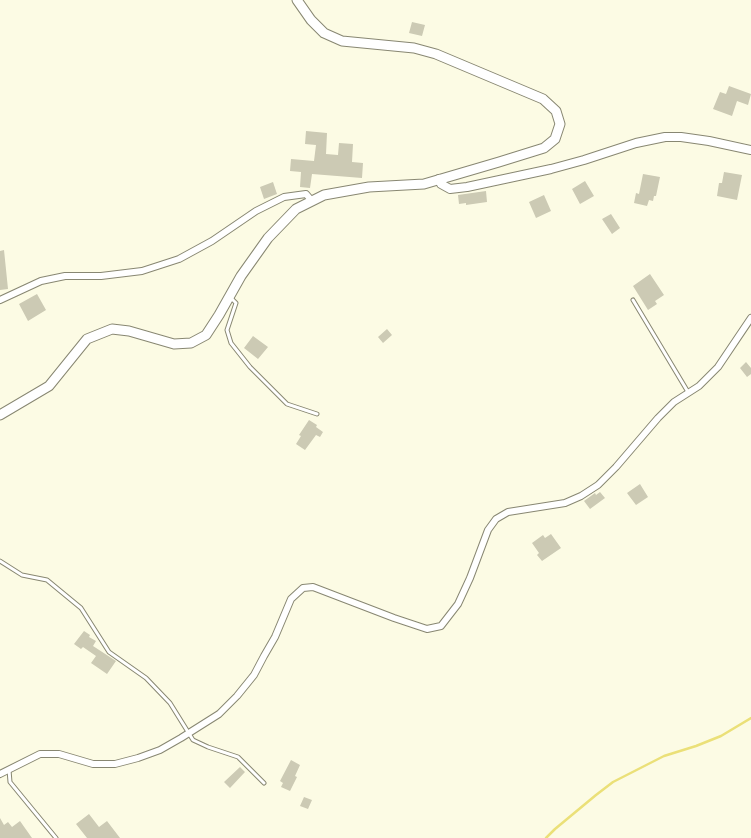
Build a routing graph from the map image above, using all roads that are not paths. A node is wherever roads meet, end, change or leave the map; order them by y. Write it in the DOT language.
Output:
graph roads {
  1 [pos="297,0"];
  2 [pos="751,150"];
  3 [pos="439,179"];
  4 [pos="312,201"];
  5 [pos="230,296"];
  6 [pos="0,300"];
  7 [pos="632,300"];
  8 [pos="751,318"];
  9 [pos="688,392"];
  10 [pos="317,414"];
  11 [pos="0,415"];
  12 [pos="0,561"];
  13 [pos="189,733"];
  14 [pos="9,770"];
  15 [pos="0,774"];
  16 [pos="264,782"];
  17 [pos="56,838"];
  1 -- 3 [label="main road"];
  2 -- 3 [label="street"];
  3 -- 4 [label="main road"];
  4 -- 5 [label="main road"];
  4 -- 6 [label="street"];
  5 -- 10 [label="lane"];
  5 -- 11 [label="main road"];
  7 -- 9 [label="lane"];
  8 -- 9 [label="street"];
  9 -- 13 [label="street"];
  12 -- 13 [label="lane"];
  13 -- 14 [label="street"];
  13 -- 16 [label="lane"];
  14 -- 15 [label="street"];
  14 -- 17 [label="lane"];
}
